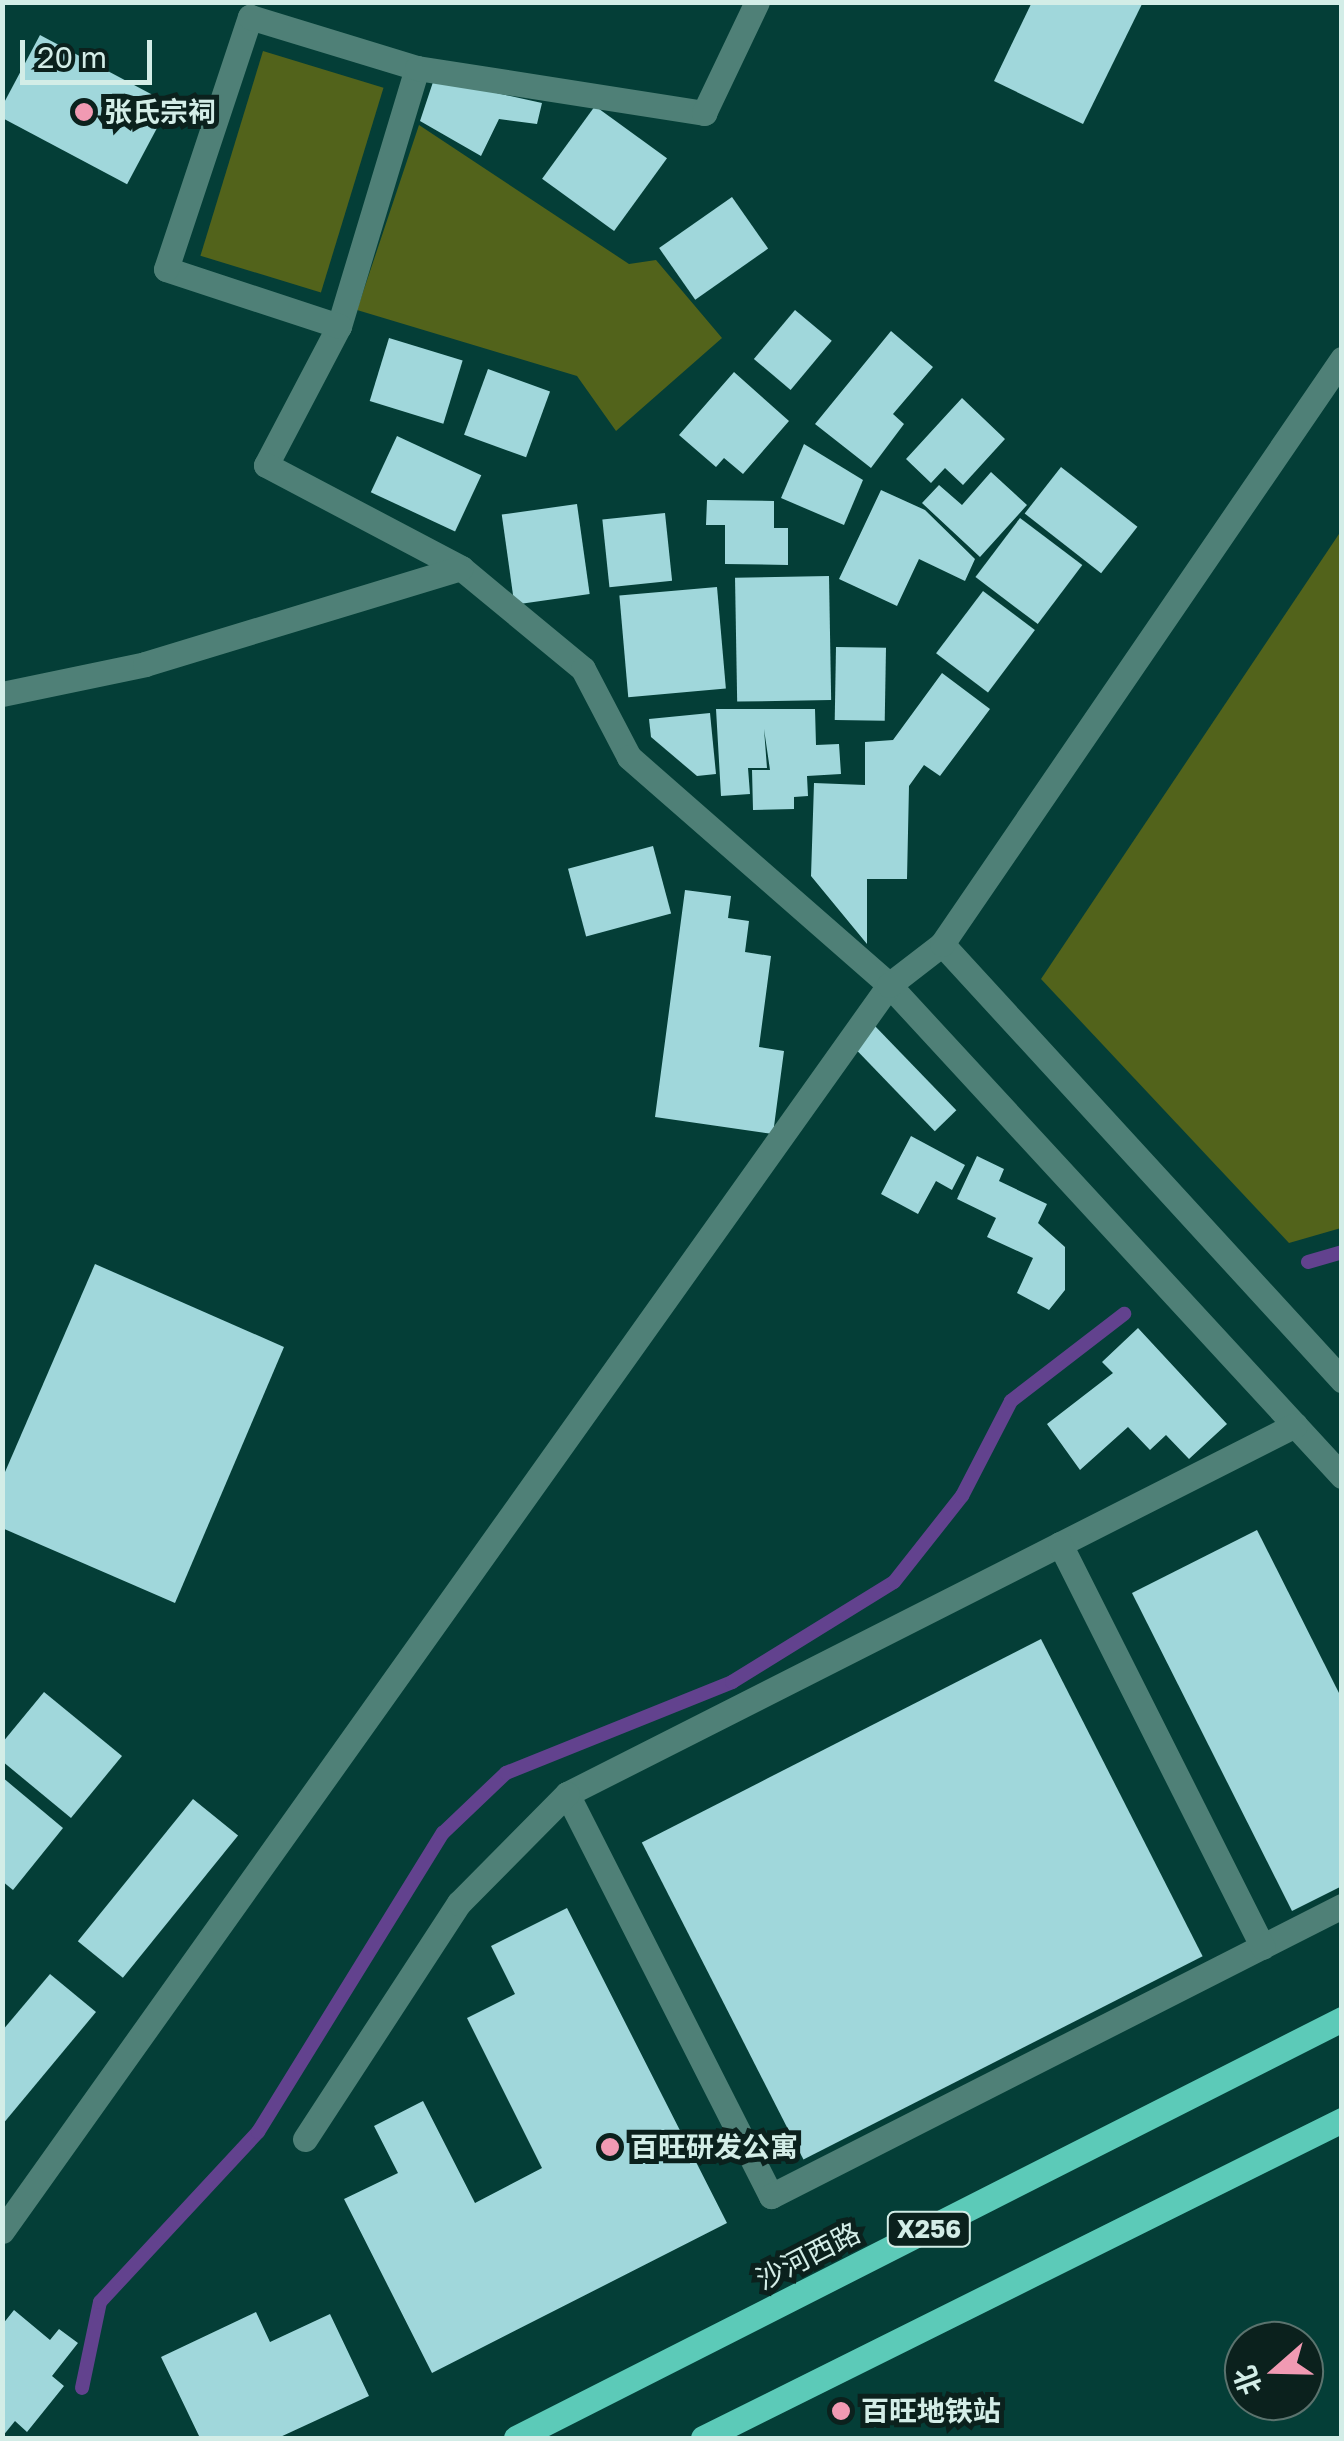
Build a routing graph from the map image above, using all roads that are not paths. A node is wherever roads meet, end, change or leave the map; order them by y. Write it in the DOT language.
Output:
graph roads {
  1 [pos="757,2"];
  2 [pos="417,68"];
  3 [pos="339,326"];
  4 [pos="1342,359"];
  5 [pos="460,568"];
  6 [pos="2,694"];
  7 [pos="942,944"];
  8 [pos="889,985"];
  9 [pos="1342,1380"];
  10 [pos="1295,1425"];
  11 [pos="1342,1476"];
  12 [pos="1060,1544"];
  13 [pos="567,1794"];
  14 [pos="1342,1906"];
  15 [pos="1263,1947"];
  16 [pos="1342,2019"];
  17 [pos="1342,2120"];
  18 [pos="305,2139"];
  19 [pos="2,2231"];
  20 [pos="516,2438"];
  21 [pos="703,2438"];
  1 -- 2 [label="street"];
  2 -- 3 [label="street"];
  2 -- 3 [label="street"];
  3 -- 5 [label="street"];
  4 -- 7 [label="street"];
  5 -- 6 [label="street"];
  5 -- 8 [label="street"];
  7 -- 8 [label="street"];
  7 -- 9 [label="street"];
  8 -- 10 [label="street"];
  8 -- 19 [label="street"];
  10 -- 11 [label="street"];
  10 -- 12 [label="street"];
  12 -- 13 [label="street"];
  12 -- 15 [label="street"];
  13 -- 15 [label="street"];
  13 -- 18 [label="street"];
  14 -- 15 [label="street"];
  16 -- 20 [label="main road, 沙河西路 / X256"];
  17 -- 21 [label="main road"];
}
